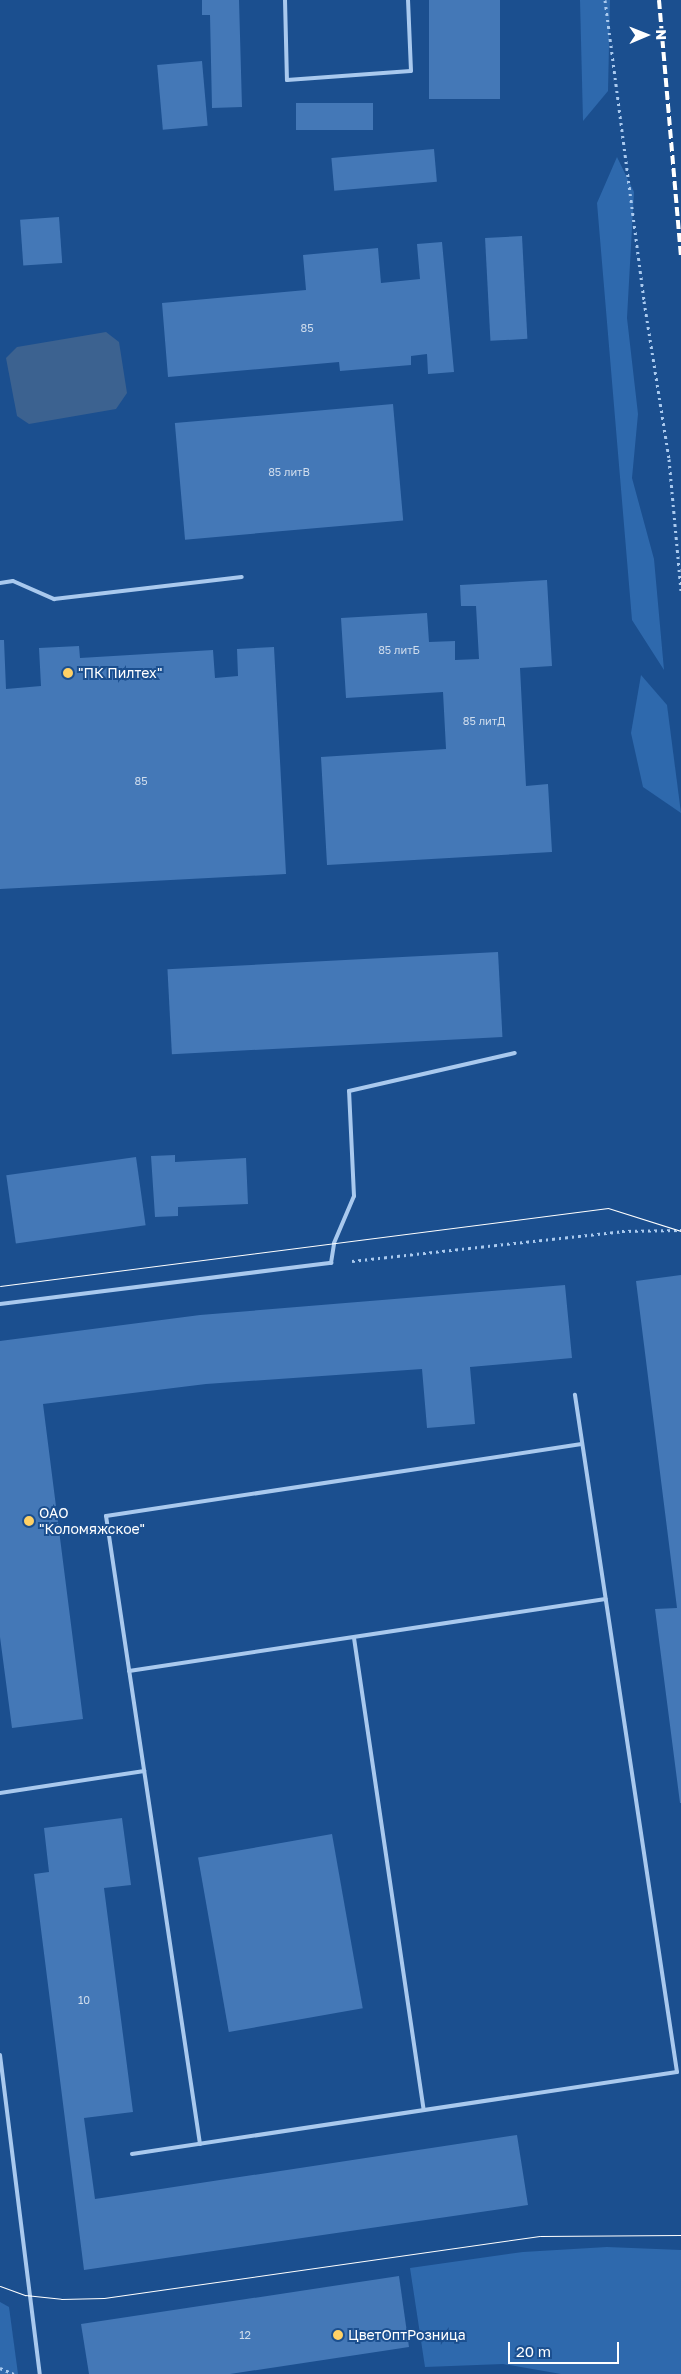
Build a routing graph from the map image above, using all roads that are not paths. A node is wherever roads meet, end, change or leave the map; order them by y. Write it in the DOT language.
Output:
graph roads {
  1 [pos="286,0"];
  2 [pos="408,0"];
  3 [pos="242,577"];
  4 [pos="0,583"];
  5 [pos="515,1053"];
  6 [pos="0,1304"];
  7 [pos="575,1395"];
  8 [pos="582,1444"];
  9 [pos="606,1599"];
  10 [pos="354,1638"];
  11 [pos="129,1671"];
  12 [pos="144,1771"];
  13 [pos="0,1793"];
  14 [pos="0,2055"];
  15 [pos="424,2110"];
  16 [pos="200,2144"];
  17 [pos="132,2154"];
  18 [pos="40,2374"];
  1 -- 2 [label="lane"];
  3 -- 4 [label="lane"];
  5 -- 6 [label="lane"];
  7 -- 8 [label="lane"];
  8 -- 9 [label="lane"];
  8 -- 11 [label="lane"];
  9 -- 10 [label="lane"];
  9 -- 15 [label="lane"];
  10 -- 11 [label="lane"];
  10 -- 15 [label="lane"];
  11 -- 12 [label="lane"];
  12 -- 13 [label="lane"];
  12 -- 16 [label="lane"];
  14 -- 18 [label="lane"];
  15 -- 16 [label="lane"];
  16 -- 17 [label="lane"];
}
